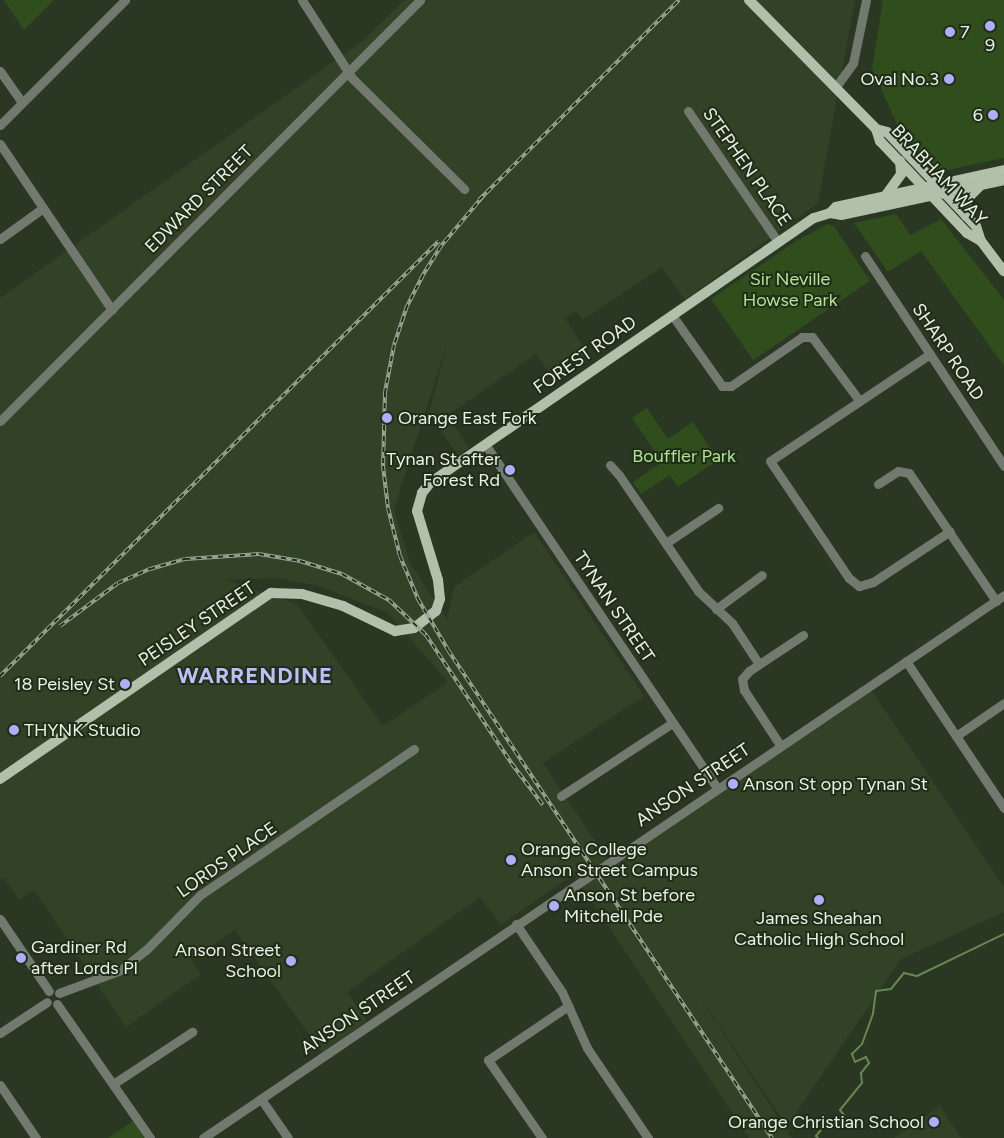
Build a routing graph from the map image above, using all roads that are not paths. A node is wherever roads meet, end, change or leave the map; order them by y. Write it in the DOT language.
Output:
graph roads {
  1 [pos="125,0"];
  2 [pos="302,0"];
  3 [pos="420,0"];
  4 [pos="749,0"];
  5 [pos="866,0"];
  6 [pos="0,70"];
  7 [pos="349,72"];
  8 [pos="835,88"];
  9 [pos="22,102"];
  10 [pos="688,111"];
  11 [pos="0,125"];
  12 [pos="876,129"];
  13 [pos="2,147"];
  14 [pos="900,162"];
  15 [pos="1004,170"];
  16 [pos="1004,180"];
  17 [pos="937,185"];
  18 [pos="983,185"];
  19 [pos="924,187"];
  20 [pos="464,189"];
  21 [pos="945,193"];
  22 [pos="885,196"];
  23 [pos="932,196"];
  24 [pos="43,208"];
  25 [pos="830,213"];
  26 [pos="966,216"];
  27 [pos="0,238"];
  28 [pos="778,242"];
  29 [pos="980,242"];
  30 [pos="865,256"];
  31 [pos="1004,271"];
  32 [pos="112,310"];
  33 [pos="672,316"];
  34 [pos="930,354"];
  35 [pos="859,400"];
  36 [pos="0,421"];
  37 [pos="485,444"];
  38 [pos="610,466"];
  39 [pos="1004,466"];
  40 [pos="878,484"];
  41 [pos="718,508"];
  42 [pos="950,531"];
  43 [pos="666,543"];
  44 [pos="762,575"];
  45 [pos="1004,595"];
  46 [pos="996,601"];
  47 [pos="716,609"];
  48 [pos="431,616"];
  49 [pos="803,635"];
  50 [pos="906,661"];
  51 [pos="760,664"];
  52 [pos="1004,703"];
  53 [pos="672,723"];
  54 [pos="956,736"];
  55 [pos="780,745"];
  56 [pos="414,749"];
  57 [pos="0,779"];
  58 [pos="717,788"];
  59 [pos="561,796"];
  60 [pos="1004,808"];
  61 [pos="0,919"];
  62 [pos="516,924"];
  63 [pos="49,991"];
  64 [pos="59,993"];
  65 [pos="47,1002"];
  66 [pos="58,1004"];
  67 [pos="568,1006"];
  68 [pos="192,1032"];
  69 [pos="0,1034"];
  70 [pos="114,1084"];
  71 [pos="0,1085"];
  72 [pos="261,1098"];
  73 [pos="36,1138"];
  74 [pos="150,1138"];
  75 [pos="203,1138"];
  76 [pos="288,1138"];
  77 [pos="542,1138"];
  78 [pos="648,1138"];
  1 -- 9 [label="street"];
  2 -- 7 [label="street"];
  3 -- 7 [label="street, EDWARD STREET"];
  4 -- 8 [label="main road, BRABHAM WAY"];
  5 -- 8 [label="street"];
  6 -- 9 [label="street"];
  7 -- 20 [label="street"];
  7 -- 32 [label="street, EDWARD STREET"];
  8 -- 12 [label="main road, BRABHAM WAY"];
  9 -- 11 [label="street"];
  10 -- 28 [label="street, STEPHEN PLACE"];
  12 -- 14 [label="main road, BRABHAM WAY"];
  12 -- 17 [label="main road, BRABHAM WAY"];
  13 -- 24 [label="street"];
  14 -- 19 [label="main road, BRABHAM WAY"];
  14 -- 22 [label="main road"];
  15 -- 17 [label="main road, FOREST ROAD"];
  16 -- 18 [label="main road, FOREST ROAD"];
  17 -- 19 [label="main road, FOREST ROAD"];
  17 -- 21 [label="main road, BRABHAM WAY"];
  18 -- 21 [label="main road, FOREST ROAD"];
  18 -- 26 [label="main road"];
  19 -- 22 [label="main road, FOREST ROAD"];
  19 -- 23 [label="main road, BRABHAM WAY"];
  21 -- 23 [label="main road, FOREST ROAD"];
  21 -- 26 [label="main road, BRABHAM WAY"];
  22 -- 25 [label="main road, FOREST ROAD"];
  23 -- 25 [label="main road, FOREST ROAD"];
  23 -- 29 [label="main road, BRABHAM WAY"];
  24 -- 27 [label="street"];
  24 -- 32 [label="street"];
  25 -- 28 [label="main road, FOREST ROAD"];
  26 -- 29 [label="main road, BRABHAM WAY"];
  28 -- 33 [label="main road, FOREST ROAD"];
  29 -- 31 [label="main road, BRABHAM WAY"];
  30 -- 34 [label="street, SHARP ROAD"];
  32 -- 36 [label="street, EDWARD STREET"];
  33 -- 35 [label="street"];
  33 -- 37 [label="main road, FOREST ROAD"];
  34 -- 35 [label="street"];
  34 -- 39 [label="street, SHARP ROAD"];
  35 -- 42 [label="street"];
  37 -- 48 [label="main road, FOREST ROAD"];
  37 -- 53 [label="street, TYNAN STREET"];
  38 -- 43 [label="street"];
  40 -- 42 [label="street"];
  41 -- 43 [label="street"];
  42 -- 46 [label="street"];
  43 -- 47 [label="street"];
  44 -- 47 [label="street"];
  45 -- 46 [label="street, ANSON STREET"];
  46 -- 50 [label="street, ANSON STREET"];
  47 -- 51 [label="street"];
  48 -- 57 [label="main road, PEISLEY STREET"];
  49 -- 51 [label="street"];
  50 -- 54 [label="street"];
  50 -- 55 [label="street, ANSON STREET"];
  51 -- 55 [label="street"];
  52 -- 54 [label="street"];
  53 -- 58 [label="street, TYNAN STREET"];
  53 -- 59 [label="street"];
  54 -- 60 [label="street"];
  55 -- 58 [label="street, ANSON STREET"];
  56 -- 64 [label="street, LORDS PLACE"];
  58 -- 62 [label="street, ANSON STREET"];
  61 -- 63 [label="street"];
  62 -- 67 [label="street"];
  62 -- 72 [label="street, ANSON STREET"];
  63 -- 64 [label="street"];
  63 -- 65 [label="street"];
  64 -- 66 [label="street"];
  65 -- 66 [label="street"];
  65 -- 69 [label="street"];
  66 -- 70 [label="street"];
  67 -- 77 [label="street"];
  67 -- 78 [label="street"];
  68 -- 70 [label="street"];
  70 -- 74 [label="street"];
  71 -- 73 [label="street"];
  72 -- 75 [label="street, ANSON STREET"];
  72 -- 76 [label="street"];
}
